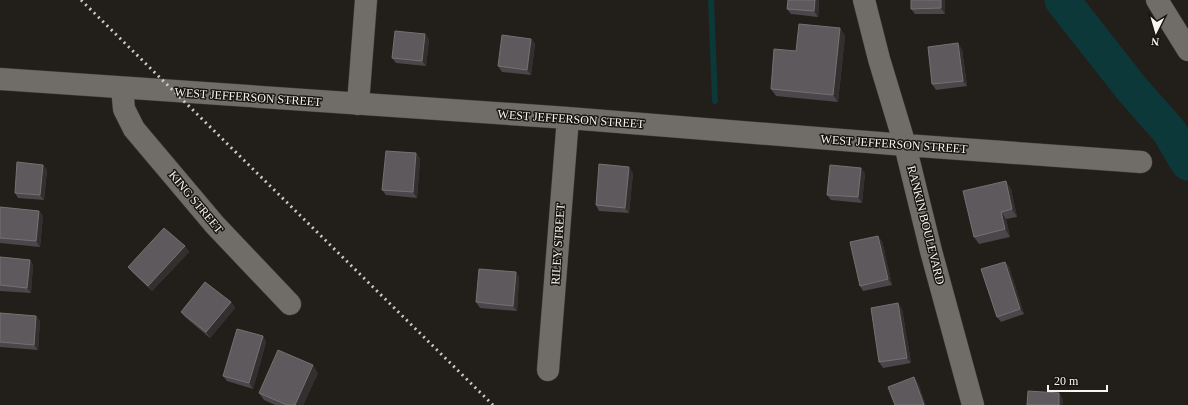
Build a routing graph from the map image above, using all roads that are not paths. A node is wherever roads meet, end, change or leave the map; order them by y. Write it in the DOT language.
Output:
graph roads {
  1 [pos="366,0"];
  2 [pos="864,0"];
  3 [pos="1157,0"];
  4 [pos="1186,44"];
  5 [pos="0,80"];
  6 [pos="122,88"];
  7 [pos="358,104"];
  8 [pos="568,118"];
  9 [pos="905,145"];
  10 [pos="1141,162"];
  11 [pos="290,304"];
  12 [pos="548,370"];
  13 [pos="973,405"];
  1 -- 7 [label="street"];
  2 -- 9 [label="street, RANKIN BOULEVARD"];
  3 -- 4 [label="street"];
  5 -- 6 [label="street, WEST JEFFERSON STREET"];
  6 -- 7 [label="street, WEST JEFFERSON STREET"];
  6 -- 11 [label="street, KING STREET"];
  7 -- 8 [label="street, WEST JEFFERSON STREET"];
  8 -- 9 [label="street, WEST JEFFERSON STREET"];
  8 -- 12 [label="street, RILEY STREET"];
  9 -- 10 [label="street, WEST JEFFERSON STREET"];
  9 -- 13 [label="street, RANKIN BOULEVARD"];
}
